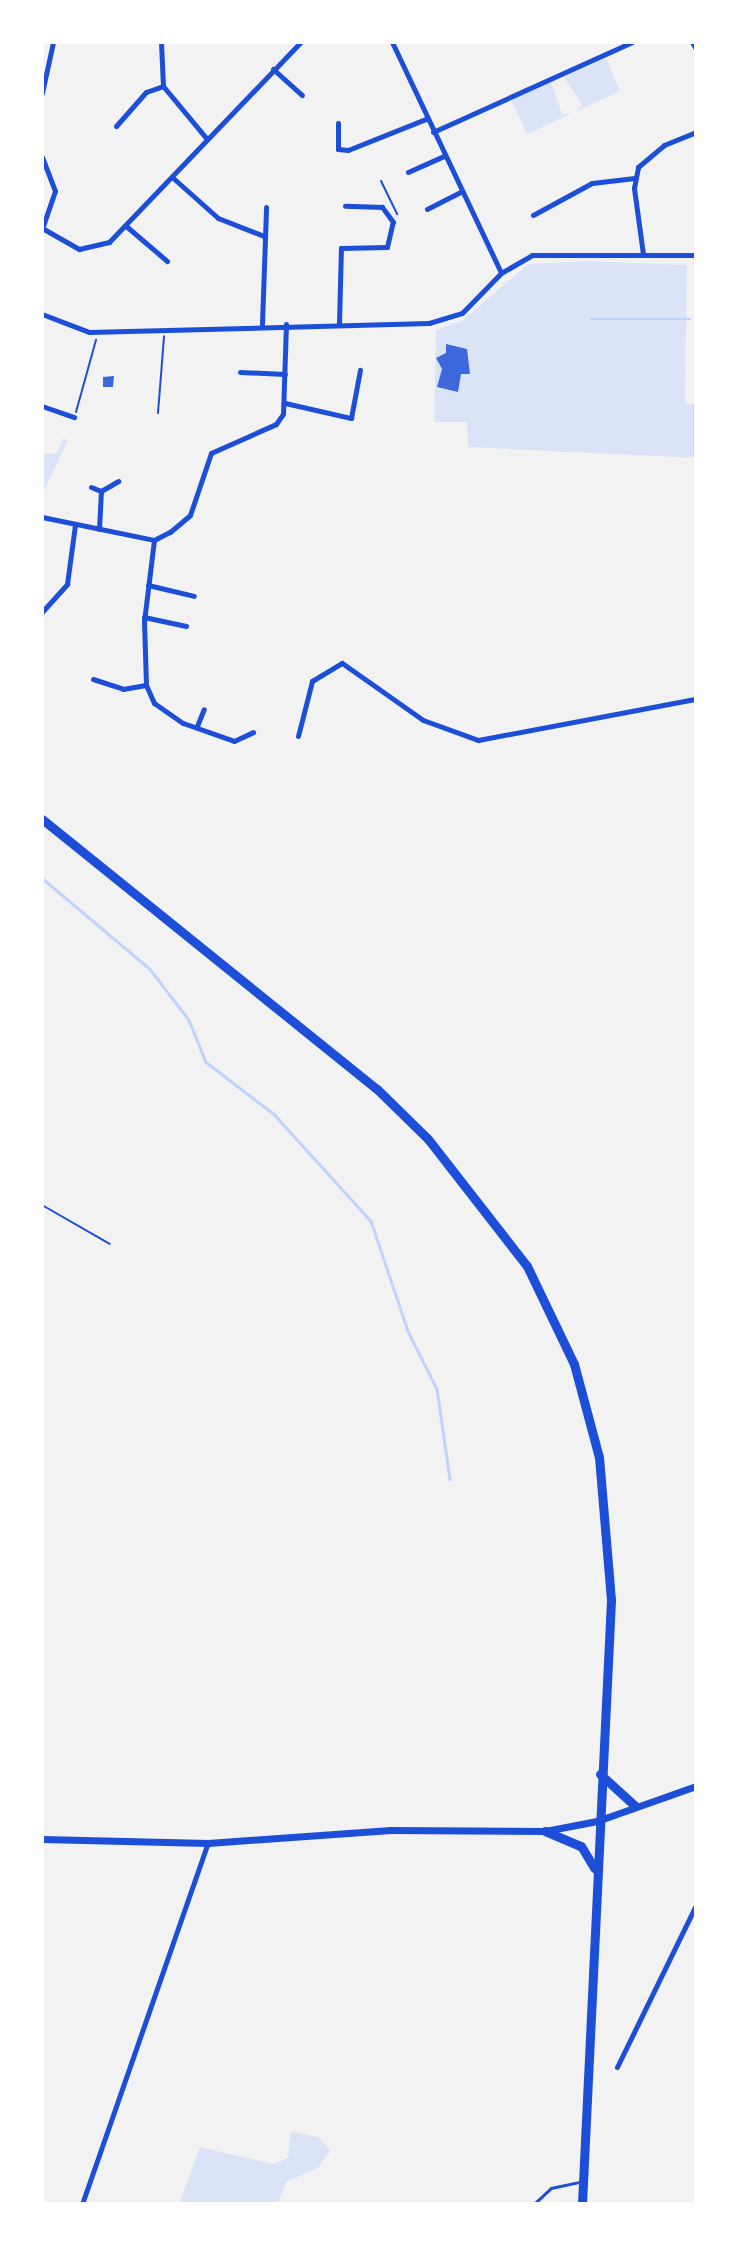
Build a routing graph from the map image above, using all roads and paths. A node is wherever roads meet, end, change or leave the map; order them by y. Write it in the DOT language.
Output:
graph roads {
  1 [pos="53,42"];
  2 [pos="161,42"];
  3 [pos="301,42"];
  4 [pos="392,42"];
  5 [pos="632,42"];
  6 [pos="692,42"];
  7 [pos="696,49"];
  8 [pos="45,66"];
  9 [pos="273,69"];
  10 [pos="163,86"];
  11 [pos="42,93"];
  12 [pos="302,95"];
  13 [pos="426,119"];
  14 [pos="338,124"];
  15 [pos="116,126"];
  16 [pos="433,132"];
  17 [pos="695,135"];
  18 [pos="207,139"];
  19 [pos="444,156"];
  20 [pos="43,161"];
  21 [pos="408,172"];
  22 [pos="172,177"];
  23 [pos="635,178"];
  24 [pos="381,181"];
  25 [pos="461,192"];
  26 [pos="345,206"];
  27 [pos="266,207"];
  28 [pos="427,209"];
  29 [pos="533,215"];
  30 [pos="127,226"];
  31 [pos="42,228"];
  32 [pos="391,231"];
  33 [pos="264,236"];
  34 [pos="643,254"];
  35 [pos="696,255"];
  36 [pos="167,261"];
  37 [pos="501,273"];
  38 [pos="42,314"];
  39 [pos="340,323"];
  40 [pos="262,324"];
  41 [pos="286,324"];
  42 [pos="164,328"];
  43 [pos="99,332"];
  44 [pos="360,370"];
  45 [pos="240,372"];
  46 [pos="285,374"];
  47 [pos="285,403"];
  48 [pos="42,406"];
  49 [pos="158,412"];
  50 [pos="74,417"];
  51 [pos="118,481"];
  52 [pos="91,487"];
  53 [pos="101,491"];
  54 [pos="42,517"];
  55 [pos="75,525"];
  56 [pos="99,529"];
  57 [pos="154,540"];
  58 [pos="148,585"];
  59 [pos="194,596"];
  60 [pos="42,612"];
  61 [pos="144,617"];
  62 [pos="186,626"];
  63 [pos="93,679"];
  64 [pos="146,685"];
  65 [pos="696,699"];
  66 [pos="204,709"];
  67 [pos="197,726"];
  68 [pos="253,732"];
  69 [pos="298,736"];
  70 [pos="42,819"];
  71 [pos="42,1205"];
  72 [pos="110,1244"];
  73 [pos="600,1774"];
  74 [pos="696,1786"];
  75 [pos="635,1806"];
  76 [pos="597,1821"];
  77 [pos="545,1831"];
  78 [pos="42,1839"];
  79 [pos="208,1843"];
  80 [pos="595,1870"];
  81 [pos="696,1905"];
  82 [pos="617,2067"];
  83 [pos="582,2181"];
  84 [pos="82,2204"];
  85 [pos="534,2204"];
  86 [pos="582,2204"];
  1 -- 8 [label="street"];
  2 -- 10 [label="street"];
  3 -- 9 [label="street"];
  4 -- 13 [label="street"];
  5 -- 16 [label="street"];
  6 -- 7 [label="street"];
  8 -- 11 [label="street"];
  9 -- 12 [label="street"];
  9 -- 18 [label="street"];
  10 -- 15 [label="street"];
  10 -- 18 [label="street"];
  13 -- 14 [label="street"];
  13 -- 16 [label="street"];
  16 -- 19 [label="street"];
  17 -- 23 [label="street"];
  18 -- 22 [label="street"];
  19 -- 21 [label="street"];
  19 -- 25 [label="street"];
  20 -- 31 [label="street"];
  22 -- 30 [label="street"];
  22 -- 33 [label="street"];
  23 -- 29 [label="street"];
  23 -- 34 [label="street"];
  24 -- 32 [label="path"];
  25 -- 28 [label="street"];
  25 -- 37 [label="street"];
  26 -- 32 [label="street"];
  27 -- 33 [label="street"];
  30 -- 31 [label="street"];
  30 -- 36 [label="street"];
  32 -- 39 [label="street"];
  33 -- 40 [label="street"];
  34 -- 35 [label="street"];
  34 -- 37 [label="street"];
  37 -- 39 [label="street"];
  38 -- 43 [label="street"];
  39 -- 41 [label="street"];
  40 -- 41 [label="street"];
  40 -- 42 [label="street"];
  41 -- 46 [label="street"];
  42 -- 43 [label="street"];
  42 -- 49 [label="path"];
  43 -- 50 [label="path"];
  44 -- 47 [label="street"];
  45 -- 46 [label="street"];
  46 -- 47 [label="street"];
  47 -- 57 [label="street"];
  48 -- 50 [label="street"];
  51 -- 53 [label="street"];
  52 -- 53 [label="street"];
  53 -- 56 [label="street"];
  54 -- 55 [label="street"];
  55 -- 56 [label="street"];
  55 -- 60 [label="street"];
  56 -- 57 [label="street"];
  57 -- 58 [label="street"];
  58 -- 59 [label="street"];
  58 -- 61 [label="street"];
  61 -- 62 [label="street"];
  61 -- 64 [label="street"];
  63 -- 64 [label="street"];
  64 -- 67 [label="street"];
  65 -- 69 [label="street"];
  66 -- 67 [label="street"];
  67 -- 68 [label="street"];
  70 -- 73 [label="highway"];
  71 -- 72 [label="path"];
  73 -- 75 [label="highway"];
  73 -- 76 [label="highway"];
  74 -- 75 [label="street"];
  75 -- 76 [label="street"];
  76 -- 77 [label="street"];
  76 -- 80 [label="highway"];
  77 -- 79 [label="street"];
  77 -- 80 [label="highway"];
  78 -- 79 [label="street"];
  79 -- 84 [label="street"];
  80 -- 83 [label="highway"];
  81 -- 82 [label="street"];
  83 -- 85 [label="lane"];
  83 -- 86 [label="highway"];
}
